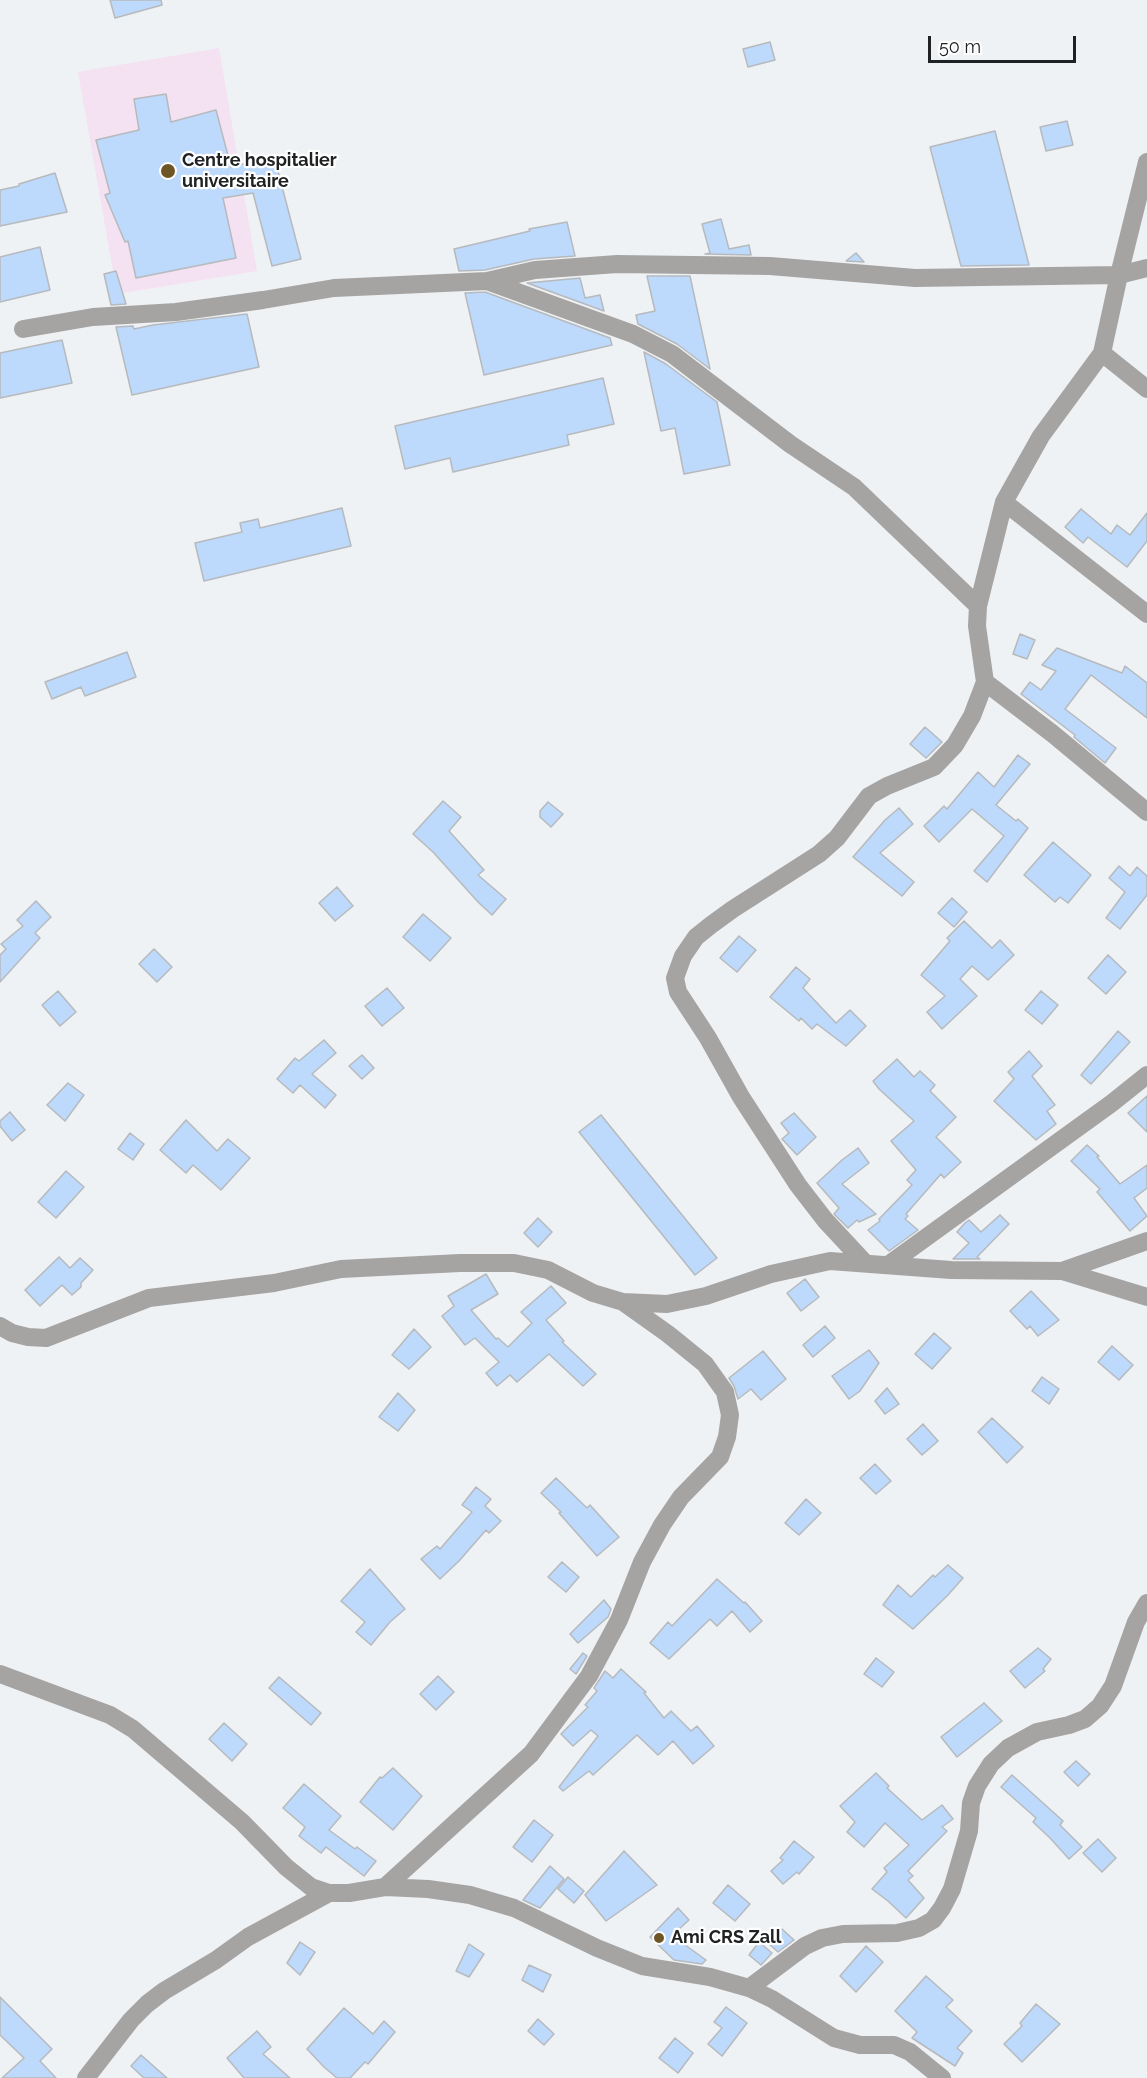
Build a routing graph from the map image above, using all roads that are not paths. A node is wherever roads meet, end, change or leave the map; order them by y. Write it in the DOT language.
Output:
graph roads {
  1 [pos="1147,162"];
  2 [pos="1147,268"];
  3 [pos="1119,275"];
  4 [pos="487,281"];
  5 [pos="23,329"];
  6 [pos="1102,353"];
  7 [pos="1147,389"];
  8 [pos="1004,502"];
  9 [pos="978,606"];
  10 [pos="1147,615"];
  11 [pos="985,682"];
  12 [pos="1147,812"];
  13 [pos="1147,1076"];
  14 [pos="1147,1241"];
  15 [pos="865,1263"];
  16 [pos="888,1265"];
  17 [pos="1062,1271"];
  18 [pos="1147,1297"];
  19 [pos="623,1302"];
  20 [pos="0,1326"];
  21 [pos="1147,1603"];
  22 [pos="0,1674"];
  23 [pos="385,1887"];
  24 [pos="329,1893"];
  25 [pos="749,1988"];
  26 [pos="86,2078"];
  27 [pos="942,2078"];
  1 -- 3 [label="street"];
  2 -- 3 [label="street"];
  3 -- 4 [label="street"];
  3 -- 6 [label="street"];
  4 -- 5 [label="street"];
  4 -- 9 [label="street"];
  6 -- 7 [label="street"];
  6 -- 8 [label="street"];
  8 -- 9 [label="street"];
  8 -- 10 [label="street"];
  9 -- 11 [label="street"];
  11 -- 12 [label="street"];
  11 -- 15 [label="street"];
  13 -- 16 [label="street"];
  14 -- 17 [label="street"];
  15 -- 16 [label="street"];
  15 -- 19 [label="street"];
  16 -- 17 [label="street"];
  17 -- 18 [label="street"];
  19 -- 20 [label="street"];
  19 -- 23 [label="street"];
  21 -- 25 [label="street"];
  22 -- 24 [label="street"];
  23 -- 24 [label="street"];
  23 -- 25 [label="street"];
  24 -- 26 [label="street"];
  25 -- 27 [label="street"];
}
